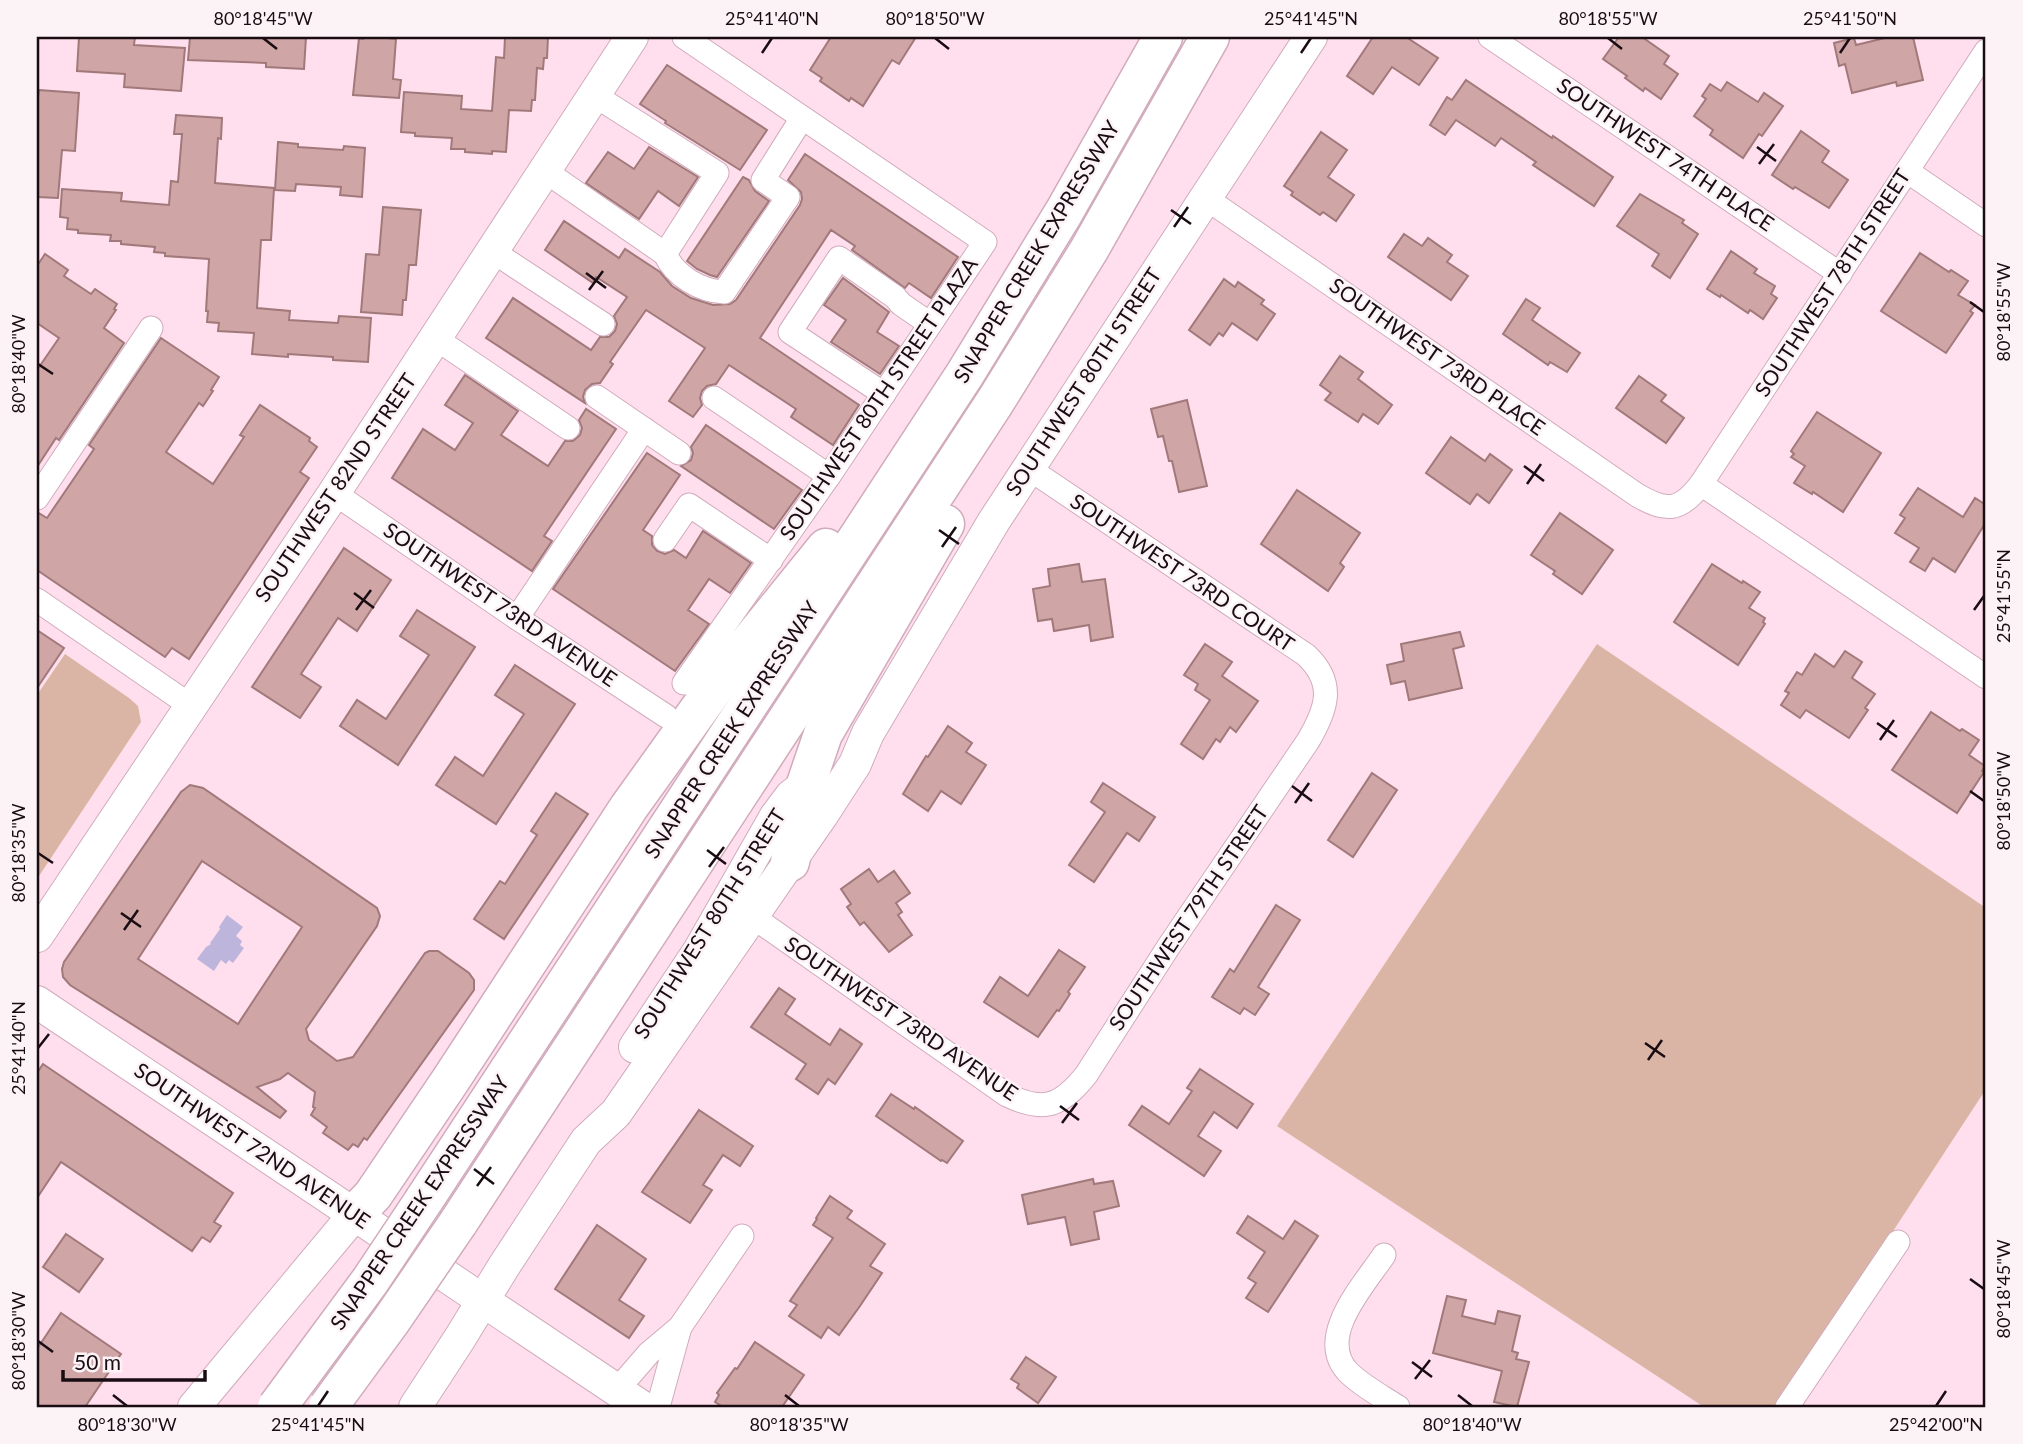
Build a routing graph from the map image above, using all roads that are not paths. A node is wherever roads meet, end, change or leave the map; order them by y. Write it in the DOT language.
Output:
graph roads {
  1 [pos="632,37"];
  2 [pos="684,37"];
  3 [pos="1163,37"];
  4 [pos="1210,37"];
  5 [pos="1311,37"];
  6 [pos="1490,37"];
  7 [pos="1986,51"];
  8 [pos="594,95"];
  9 [pos="802,118"];
  10 [pos="545,172"];
  11 [pos="1907,172"];
  12 [pos="1205,197"];
  13 [pos="1986,225"];
  14 [pos="492,251"];
  15 [pos="664,254"];
  16 [pos="1840,274"];
  17 [pos="1070,281"];
  18 [pos="603,324"];
  19 [pos="930,324"];
  20 [pos="151,328"];
  21 [pos="435,338"];
  22 [pos="965,374"];
  23 [pos="884,394"];
  24 [pos="597,397"];
  25 [pos="714,398"];
  26 [pos="568,428"];
  27 [pos="643,429"];
  28 [pos="679,453"];
  29 [pos="1028,468"];
  30 [pos="829,476"];
  31 [pos="1701,484"];
  32 [pos="334,493"];
  33 [pos="37,498"];
  34 [pos="1673,508"];
  35 [pos="666,540"];
  36 [pos="771,560"];
  37 [pos="37,600"];
  38 [pos="517,618"];
  39 [pos="1986,677"];
  40 [pos="684,683"];
  41 [pos="1326,686"];
  42 [pos="191,706"];
  43 [pos="666,716"];
  44 [pos="868,733"];
  45 [pos="806,784"];
  46 [pos="790,862"];
  47 [pos="753,918"];
  48 [pos="37,936"];
  49 [pos="37,1002"];
  50 [pos="1055,1103"];
  51 [pos="586,1141"];
  52 [pos="354,1215"];
  53 [pos="742,1236"];
  54 [pos="1898,1242"];
  55 [pos="1384,1255"];
  56 [pos="483,1300"];
  57 [pos="680,1328"];
  58 [pos="649,1353"];
  59 [pos="669,1368"];
  60 [pos="629,1399"];
  61 [pos="194,1407"];
  62 [pos="276,1407"];
  63 [pos="328,1407"];
  64 [pos="415,1407"];
  65 [pos="658,1407"];
  66 [pos="1398,1407"];
  67 [pos="1787,1407"];
  1 -- 8 [label="street, SOUTHWEST 82ND STREET"];
  2 -- 9 [label="street, SOUTHWEST 80TH STREET PLAZA"];
  3 -- 22 [label="highway, SNAPPER CREEK EXPRESSWAY"];
  4 -- 17 [label="highway, SNAPPER CREEK EXPRESSWAY"];
  5 -- 12 [label="street, SOUTHWEST 80TH STREET"];
  6 -- 16 [label="street, SOUTHWEST 74TH PLACE"];
  7 -- 11 [label="street, SOUTHWEST 78TH STREET"];
  8 -- 10 [label="street, SOUTHWEST 82ND STREET"];
  8 -- 15 [label="street"];
  9 -- 15 [label="street"];
  9 -- 19 [label="street, SOUTHWEST 80TH STREET PLAZA"];
  10 -- 14 [label="street, SOUTHWEST 82ND STREET"];
  10 -- 15 [label="street"];
  11 -- 13 [label="street"];
  11 -- 16 [label="street, SOUTHWEST 78TH STREET"];
  12 -- 29 [label="street, SOUTHWEST 80TH STREET"];
  12 -- 34 [label="street, SOUTHWEST 73RD PLACE"];
  14 -- 18 [label="street"];
  14 -- 21 [label="street, SOUTHWEST 82ND STREET"];
  16 -- 31 [label="street, SOUTHWEST 78TH STREET"];
  17 -- 45 [label="highway"];
  17 -- 63 [label="highway, SNAPPER CREEK EXPRESSWAY, bridge"];
  19 -- 23 [label="street, SOUTHWEST 80TH STREET PLAZA"];
  19 -- 23 [label="street"];
  20 -- 33 [label="street"];
  21 -- 26 [label="street"];
  21 -- 32 [label="street, SOUTHWEST 82ND STREET"];
  22 -- 52 [label="highway"];
  22 -- 62 [label="highway, SNAPPER CREEK EXPRESSWAY, bridge"];
  23 -- 30 [label="street, SOUTHWEST 80TH STREET PLAZA"];
  24 -- 27 [label="street"];
  25 -- 30 [label="street"];
  27 -- 28 [label="street"];
  27 -- 38 [label="street"];
  29 -- 41 [label="street, SOUTHWEST 73RD COURT"];
  29 -- 44 [label="street, SOUTHWEST 80TH STREET"];
  30 -- 36 [label="street, SOUTHWEST 80TH STREET PLAZA"];
  31 -- 34 [label="street, SOUTHWEST 78TH STREET"];
  31 -- 39 [label="street"];
  32 -- 38 [label="street, SOUTHWEST 73RD AVENUE"];
  32 -- 42 [label="street, SOUTHWEST 82ND STREET"];
  35 -- 36 [label="street"];
  36 -- 40 [label="street, SOUTHWEST 80TH STREET PLAZA"];
  37 -- 42 [label="street"];
  38 -- 43 [label="street, SOUTHWEST 73RD AVENUE"];
  41 -- 50 [label="street, SOUTHWEST 79TH STREET"];
  42 -- 48 [label="street, SOUTHWEST 82ND STREET"];
  44 -- 45 [label="street, SOUTHWEST 80TH STREET"];
  44 -- 46 [label="street, SOUTHWEST 80TH STREET"];
  45 -- 46 [label="highway"];
  45 -- 51 [label="street, SOUTHWEST 80TH STREET"];
  46 -- 47 [label="street, SOUTHWEST 80TH STREET"];
  47 -- 50 [label="street, SOUTHWEST 73RD AVENUE"];
  47 -- 51 [label="street, SOUTHWEST 80TH STREET"];
  49 -- 52 [label="street, SOUTHWEST 72ND AVENUE"];
  51 -- 56 [label="street, SOUTHWEST 80TH STREET"];
  52 -- 56 [label="street, SOUTHWEST 72ND AVENUE"];
  52 -- 61 [label="street"];
  53 -- 57 [label="street"];
  54 -- 67 [label="street"];
  55 -- 66 [label="street"];
  56 -- 60 [label="street, SOUTHWEST 72ND AVENUE"];
  56 -- 64 [label="street, SOUTHWEST 80TH STREET"];
  57 -- 58 [label="street"];
  57 -- 59 [label="street"];
  58 -- 59 [label="street"];
  58 -- 60 [label="street"];
  59 -- 65 [label="street"];
}
